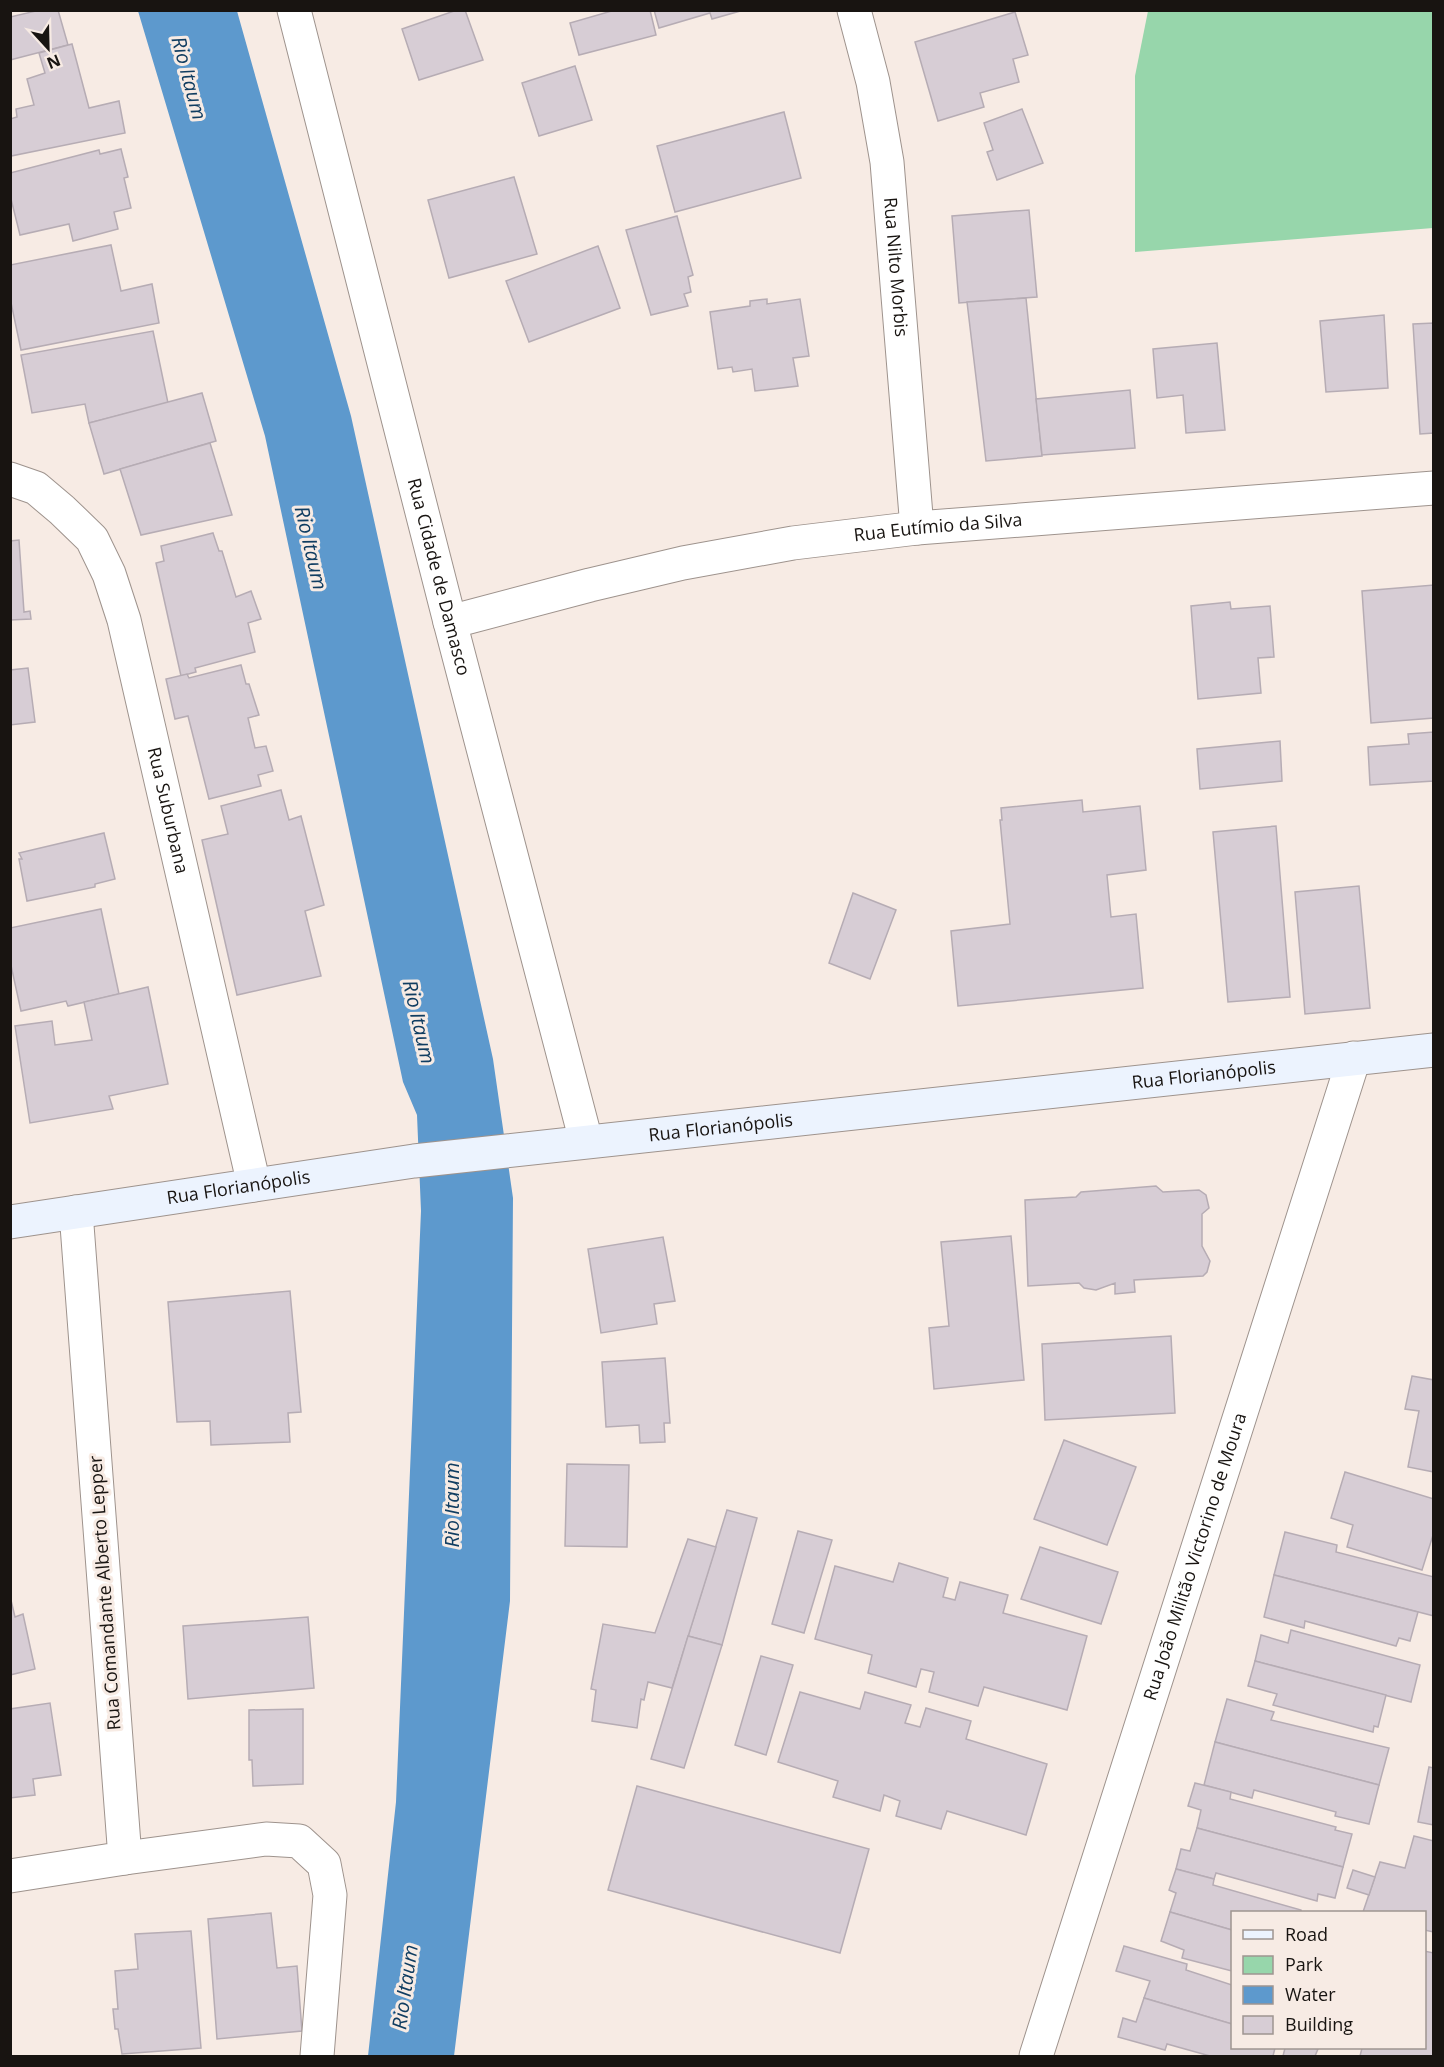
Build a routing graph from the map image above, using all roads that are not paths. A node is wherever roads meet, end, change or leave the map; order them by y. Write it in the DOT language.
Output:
graph roads {
  1 [pos="294,10"];
  2 [pos="854,10"];
  3 [pos="10,479"];
  4 [pos="1434,488"];
  5 [pos="917,528"];
  6 [pos="450,622"];
  7 [pos="1434,1050"];
  8 [pos="1354,1058"];
  9 [pos="586,1141"];
  10 [pos="254,1185"];
  11 [pos="76,1212"];
  12 [pos="10,1222"];
  13 [pos="125,1858"];
  14 [pos="10,1876"];
  15 [pos="316,2056"];
  16 [pos="1036,2056"];
  1 -- 6 [label="street, Rua Cidade de Damasco"];
  2 -- 5 [label="street, Rua Nilto Morbis"];
  3 -- 10 [label="street, Rua Suburbana"];
  4 -- 5 [label="street, Rua Eutímio da Silva"];
  5 -- 6 [label="street, Rua Eutímio da Silva"];
  6 -- 9 [label="street, Rua Cidade de Damasco"];
  7 -- 8 [label="main road, Rua Florianópolis"];
  8 -- 9 [label="main road, Rua Florianópolis"];
  8 -- 16 [label="street, Rua João Militão Victorino de Moura"];
  9 -- 10 [label="main road, Rua Florianópolis"];
  10 -- 11 [label="main road, Rua Florianópolis"];
  11 -- 12 [label="main road, Rua Florianópolis"];
  11 -- 13 [label="street, Rua Comandante Alberto Lepper"];
  13 -- 14 [label="street"];
  13 -- 15 [label="street"];
}
